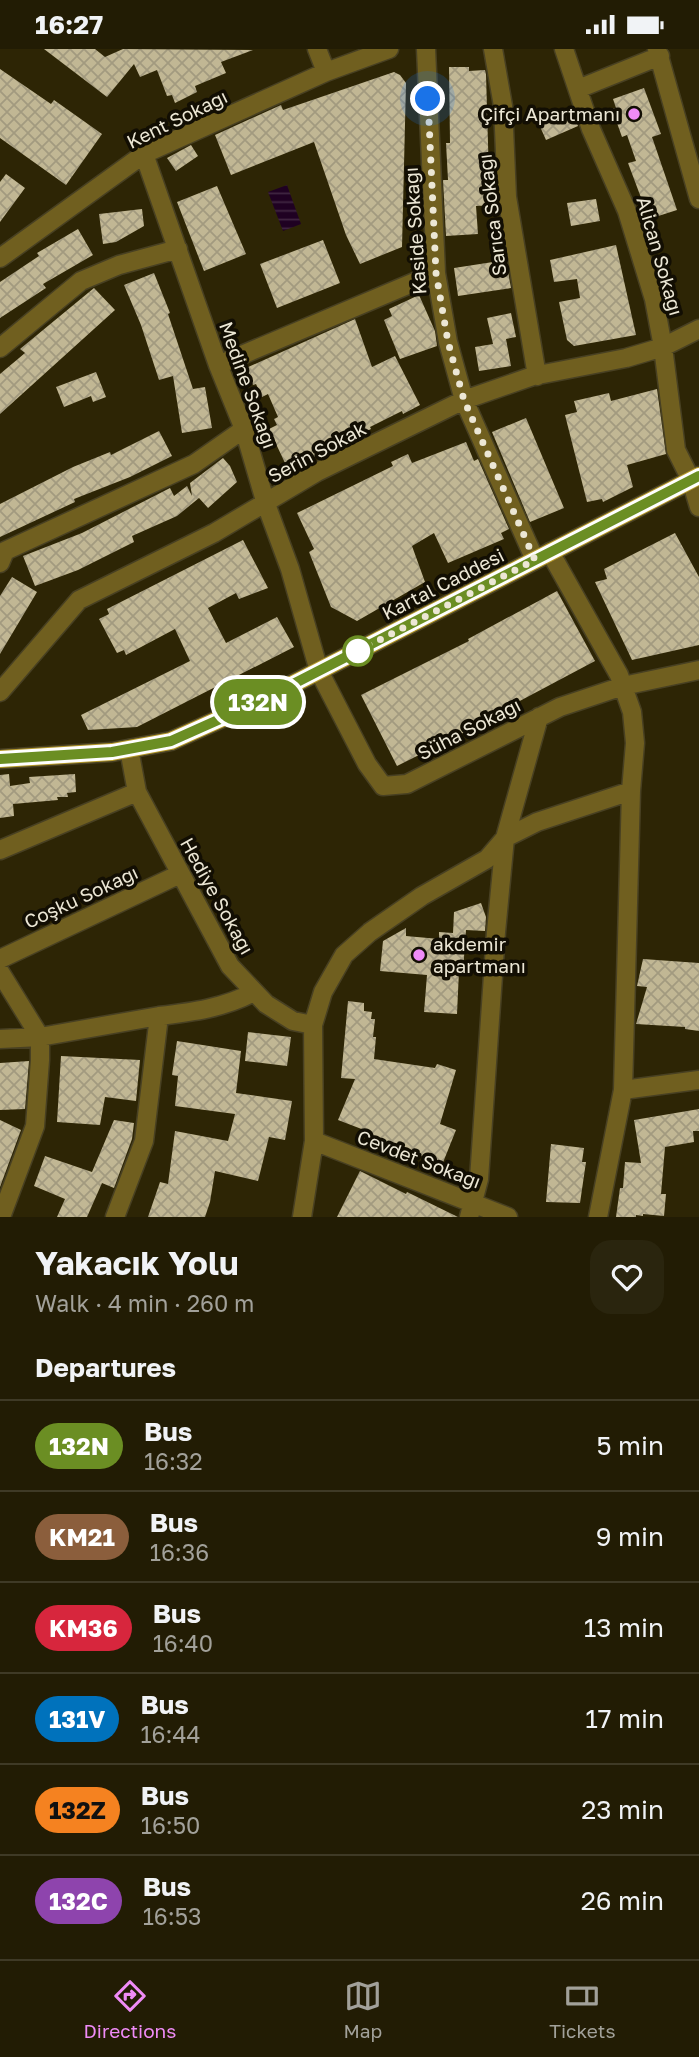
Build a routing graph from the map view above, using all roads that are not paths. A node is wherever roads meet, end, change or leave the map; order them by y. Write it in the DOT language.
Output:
graph roads {
  1 [pos="317,49"];
  2 [pos="389,49"];
  3 [pos="426,49"];
  4 [pos="493,49"];
  5 [pos="564,49"];
  6 [pos="659,53"];
  7 [pos="326,72"];
  8 [pos="578,89"];
  9 [pos="144,154"];
  10 [pos="699,199"];
  11 [pos="178,250"];
  12 [pos="0,258"];
  13 [pos="436,273"];
  14 [pos="699,330"];
  15 [pos="663,347"];
  16 [pos="0,348"];
  17 [pos="218,365"];
  18 [pos="537,376"];
  19 [pos="464,400"];
  20 [pos="244,429"];
  21 [pos="695,478"];
  22 [pos="266,504"];
  23 [pos="699,507"];
  24 [pos="542,556"];
  25 [pos="0,563"];
  26 [pos="699,670"];
  27 [pos="319,671"];
  28 [pos="623,686"];
  29 [pos="0,692"];
  30 [pos="539,717"];
  31 [pos="130,749"];
  32 [pos="0,759"];
  33 [pos="631,791"];
  34 [pos="137,792"];
  35 [pos="505,838"];
  36 [pos="0,851"];
  37 [pos="180,874"];
  38 [pos="0,959"];
  39 [pos="0,972"];
  40 [pos="254,992"];
  41 [pos="159,1016"];
  42 [pos="313,1025"];
  43 [pos="40,1037"];
  44 [pos="0,1039"];
  45 [pos="699,1080"];
  46 [pos="623,1090"];
  47 [pos="314,1141"];
  48 [pos="471,1210"];
  49 [pos="1,1217"];
  50 [pos="115,1217"];
  51 [pos="302,1217"];
  52 [pos="508,1217"];
  53 [pos="597,1217"];
  1 -- 7 [label="street"];
  2 -- 7 [label="street, Kent Sokağı"];
  3 -- 13 [label="street, Kaside Sokağı"];
  4 -- 18 [label="street, Sarıca Sokağı"];
  5 -- 8 [label="street, Alican Sokağı"];
  6 -- 8 [label="street"];
  6 -- 10 [label="street"];
  7 -- 9 [label="street, Kent Sokağı"];
  8 -- 15 [label="street, Alican Sokağı"];
  9 -- 11 [label="street, Medine Sokağı"];
  9 -- 12 [label="street, Kent Sokağı"];
  11 -- 16 [label="street"];
  11 -- 17 [label="street, Medine Sokağı"];
  13 -- 17 [label="street"];
  13 -- 19 [label="street, Kaside Sokağı"];
  14 -- 15 [label="street, Serin Sokak"];
  15 -- 18 [label="street, Serin Sokak"];
  15 -- 21 [label="street, Alican Sokağı"];
  17 -- 20 [label="street, Medine Sokağı"];
  18 -- 19 [label="street, Serin Sokak"];
  19 -- 22 [label="street, Serin Sokak"];
  19 -- 24 [label="street, Kaside Sokağı"];
  20 -- 22 [label="street, Medine Sokağı"];
  20 -- 25 [label="street"];
  21 -- 23 [label="street, Alican Sokağı"];
  21 -- 24 [label="main road, Kartal Caddesi"];
  22 -- 27 [label="street, Medine Sokağı"];
  22 -- 29 [label="street, Serin Sokak"];
  24 -- 27 [label="main road, Kartal Caddesi"];
  24 -- 28 [label="street, Kaside Sokağı"];
  26 -- 28 [label="street, Süha Sokağı"];
  27 -- 30 [label="street, Süha Sokağı"];
  27 -- 31 [label="main road, Kartal Caddesi"];
  28 -- 30 [label="street, Süha Sokağı"];
  28 -- 33 [label="street, Kaside Sokağı"];
  30 -- 35 [label="street"];
  31 -- 32 [label="main road, Kartal Caddesi"];
  31 -- 34 [label="street, Hediye Sokağı"];
  33 -- 35 [label="street"];
  33 -- 46 [label="street, Kaside Sokağı"];
  34 -- 36 [label="street"];
  34 -- 37 [label="street, Hediye Sokağı"];
  35 -- 42 [label="street"];
  35 -- 48 [label="street"];
  37 -- 38 [label="street, Coşku Sokağı"];
  37 -- 40 [label="street, Hediye Sokağı"];
  39 -- 43 [label="street"];
  40 -- 41 [label="street"];
  40 -- 42 [label="street, Hediye Sokağı"];
  41 -- 43 [label="street"];
  41 -- 50 [label="street"];
  42 -- 47 [label="street"];
  43 -- 44 [label="street"];
  43 -- 49 [label="street"];
  45 -- 46 [label="street"];
  46 -- 53 [label="street, Kaside Sokağı"];
  47 -- 48 [label="street, Cevdet Sokağı"];
  47 -- 51 [label="street"];
  48 -- 52 [label="street, Cevdet Sokağı"];
}
